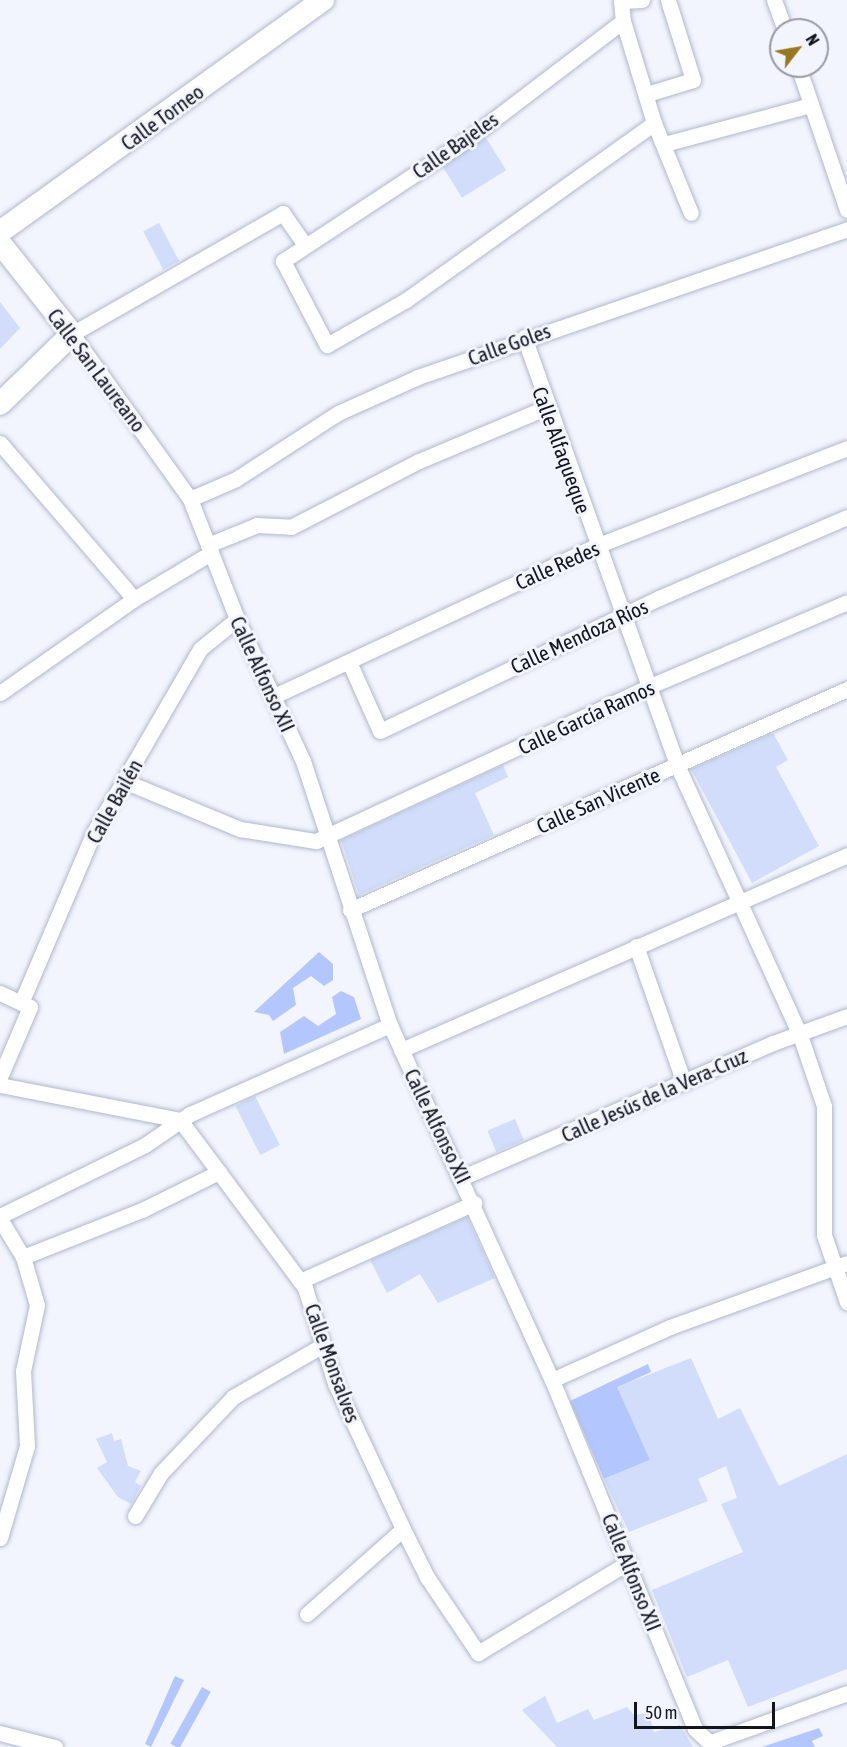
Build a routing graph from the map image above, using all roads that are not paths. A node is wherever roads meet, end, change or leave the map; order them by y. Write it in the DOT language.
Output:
graph roads {
  1 [pos="323,0"];
  2 [pos="642,0"];
  3 [pos="668,0"];
  4 [pos="774,0"];
  5 [pos="621,1"];
  6 [pos="781,18"];
  7 [pos="623,21"];
  8 [pos="802,78"];
  9 [pos="647,94"];
  10 [pos="812,105"];
  11 [pos="654,123"];
  12 [pos="664,144"];
  13 [pos="847,210"];
  14 [pos="692,213"];
  15 [pos="847,229"];
  16 [pos="0,232"];
  17 [pos="0,243"];
  18 [pos="305,245"];
  19 [pos="72,334"];
  20 [pos="524,338"];
  21 [pos="0,404"];
  22 [pos="545,408"];
  23 [pos="0,443"];
  24 [pos="847,448"];
  25 [pos="190,499"];
  26 [pos="847,518"];
  27 [pos="596,546"];
  28 [pos="210,549"];
  29 [pos="134,599"];
  30 [pos="847,602"];
  31 [pos="620,617"];
  32 [pos="237,619"];
  33 [pos="350,664"];
  34 [pos="648,687"];
  35 [pos="847,689"];
  36 [pos="0,693"];
  37 [pos="274,696"];
  38 [pos="677,765"];
  39 [pos="124,781"];
  40 [pos="327,834"];
  41 [pos="847,855"];
  42 [pos="738,901"];
  43 [pos="350,910"];
  44 [pos="636,946"];
  45 [pos="0,993"];
  46 [pos="26,1005"];
  47 [pos="847,1016"];
  48 [pos="390,1025"];
  49 [pos="800,1035"];
  50 [pos="401,1050"];
  51 [pos="0,1077"];
  52 [pos="684,1083"];
  53 [pos="0,1085"];
  54 [pos="180,1120"];
  55 [pos="219,1172"];
  56 [pos="463,1177"];
  57 [pos="474,1203"];
  58 [pos="0,1218"];
  59 [pos="23,1257"];
  60 [pos="841,1266"];
  61 [pos="300,1281"];
  62 [pos="847,1302"];
  63 [pos="323,1345"];
  64 [pos="552,1380"];
  65 [pos="135,1516"];
  66 [pos="403,1529"];
  67 [pos="2,1539"];
  68 [pos="629,1562"];
  69 [pos="307,1614"];
  70 [pos="847,1693"];
  71 [pos="0,1733"];
  72 [pos="712,1745"];
  73 [pos="55,1747"];
  1 -- 16 [label="main road, Calle Torneo"];
  2 -- 5 [label="street"];
  3 -- 9 [label="street"];
  4 -- 6 [label="street"];
  5 -- 7 [label="street"];
  7 -- 9 [label="street"];
  7 -- 18 [label="street, Calle Bajeles"];
  8 -- 10 [label="street"];
  9 -- 11 [label="street"];
  10 -- 12 [label="street"];
  10 -- 13 [label="street"];
  11 -- 12 [label="street"];
  11 -- 18 [label="street, Calle Bajeles"];
  12 -- 14 [label="street"];
  15 -- 20 [label="street, Calle Goles"];
  17 -- 19 [label="main road, Calle San Laureano"];
  18 -- 19 [label="street"];
  19 -- 21 [label="main road"];
  19 -- 25 [label="street, Calle San Laureano"];
  20 -- 22 [label="street, Calle Alfaqueque"];
  20 -- 25 [label="street, Calle Goles"];
  22 -- 27 [label="street, Calle Alfaqueque"];
  22 -- 28 [label="street"];
  23 -- 29 [label="street"];
  24 -- 27 [label="street, Calle Redes"];
  25 -- 28 [label="street, Calle Alfonso XII"];
  26 -- 31 [label="street, Calle Mendoza Ríos"];
  27 -- 31 [label="street, Calle Alfaqueque"];
  27 -- 33 [label="street, Calle Redes"];
  28 -- 29 [label="street"];
  28 -- 32 [label="street, Calle Alfonso XII"];
  29 -- 36 [label="street"];
  30 -- 34 [label="street, Calle García Ramos"];
  31 -- 33 [label="street, Calle Mendoza Ríos"];
  31 -- 34 [label="street, Calle Alfaqueque"];
  32 -- 37 [label="street, Calle Alfonso XII"];
  32 -- 39 [label="street, Calle Bailén"];
  33 -- 37 [label="street, Calle Redes"];
  34 -- 38 [label="street, Calle Alfaqueque"];
  34 -- 40 [label="street, Calle García Ramos"];
  35 -- 38 [label="street, Calle San Vicente"];
  37 -- 40 [label="street, Calle Alfonso XII"];
  38 -- 42 [label="street, Calle Alfaqueque"];
  38 -- 43 [label="street, Calle San Vicente"];
  39 -- 40 [label="street, Calle García Ramos"];
  39 -- 46 [label="street, Calle Bailén"];
  40 -- 43 [label="street, Calle Alfonso XII"];
  41 -- 42 [label="street"];
  42 -- 44 [label="street"];
  42 -- 49 [label="street, Calle Alfaqueque"];
  43 -- 48 [label="street, Calle Alfonso XII"];
  44 -- 50 [label="street"];
  44 -- 52 [label="street"];
  45 -- 46 [label="street"];
  46 -- 51 [label="street, Calle Bailén"];
  47 -- 49 [label="street, Calle Jesús de la Vera-Cruz"];
  48 -- 50 [label="street, Calle Alfonso XII"];
  48 -- 54 [label="street"];
  49 -- 52 [label="street, Calle Jesús de la Vera-Cruz"];
  49 -- 60 [label="street, Calle Alfaqueque"];
  50 -- 56 [label="street, Calle Alfonso XII"];
  52 -- 56 [label="street, Calle Jesús de la Vera-Cruz"];
  53 -- 54 [label="street"];
  54 -- 55 [label="street, Calle Monsalves"];
  54 -- 58 [label="street"];
  55 -- 59 [label="street"];
  55 -- 61 [label="street, Calle Monsalves"];
  56 -- 57 [label="street, Calle Alfonso XII"];
  57 -- 61 [label="street"];
  57 -- 64 [label="street, Calle Alfonso XII"];
  58 -- 59 [label="street"];
  59 -- 67 [label="street"];
  60 -- 62 [label="street, Calle Alfaqueque"];
  60 -- 64 [label="street"];
  61 -- 63 [label="street, Calle Monsalves"];
  63 -- 65 [label="street"];
  63 -- 66 [label="street, Calle Monsalves"];
  64 -- 68 [label="street, Calle Alfonso XII"];
  66 -- 68 [label="street, Calle Monsalves"];
  66 -- 69 [label="street"];
  68 -- 72 [label="street, Calle Alfonso XII"];
  70 -- 72 [label="street"];
  71 -- 73 [label="street"];
}
